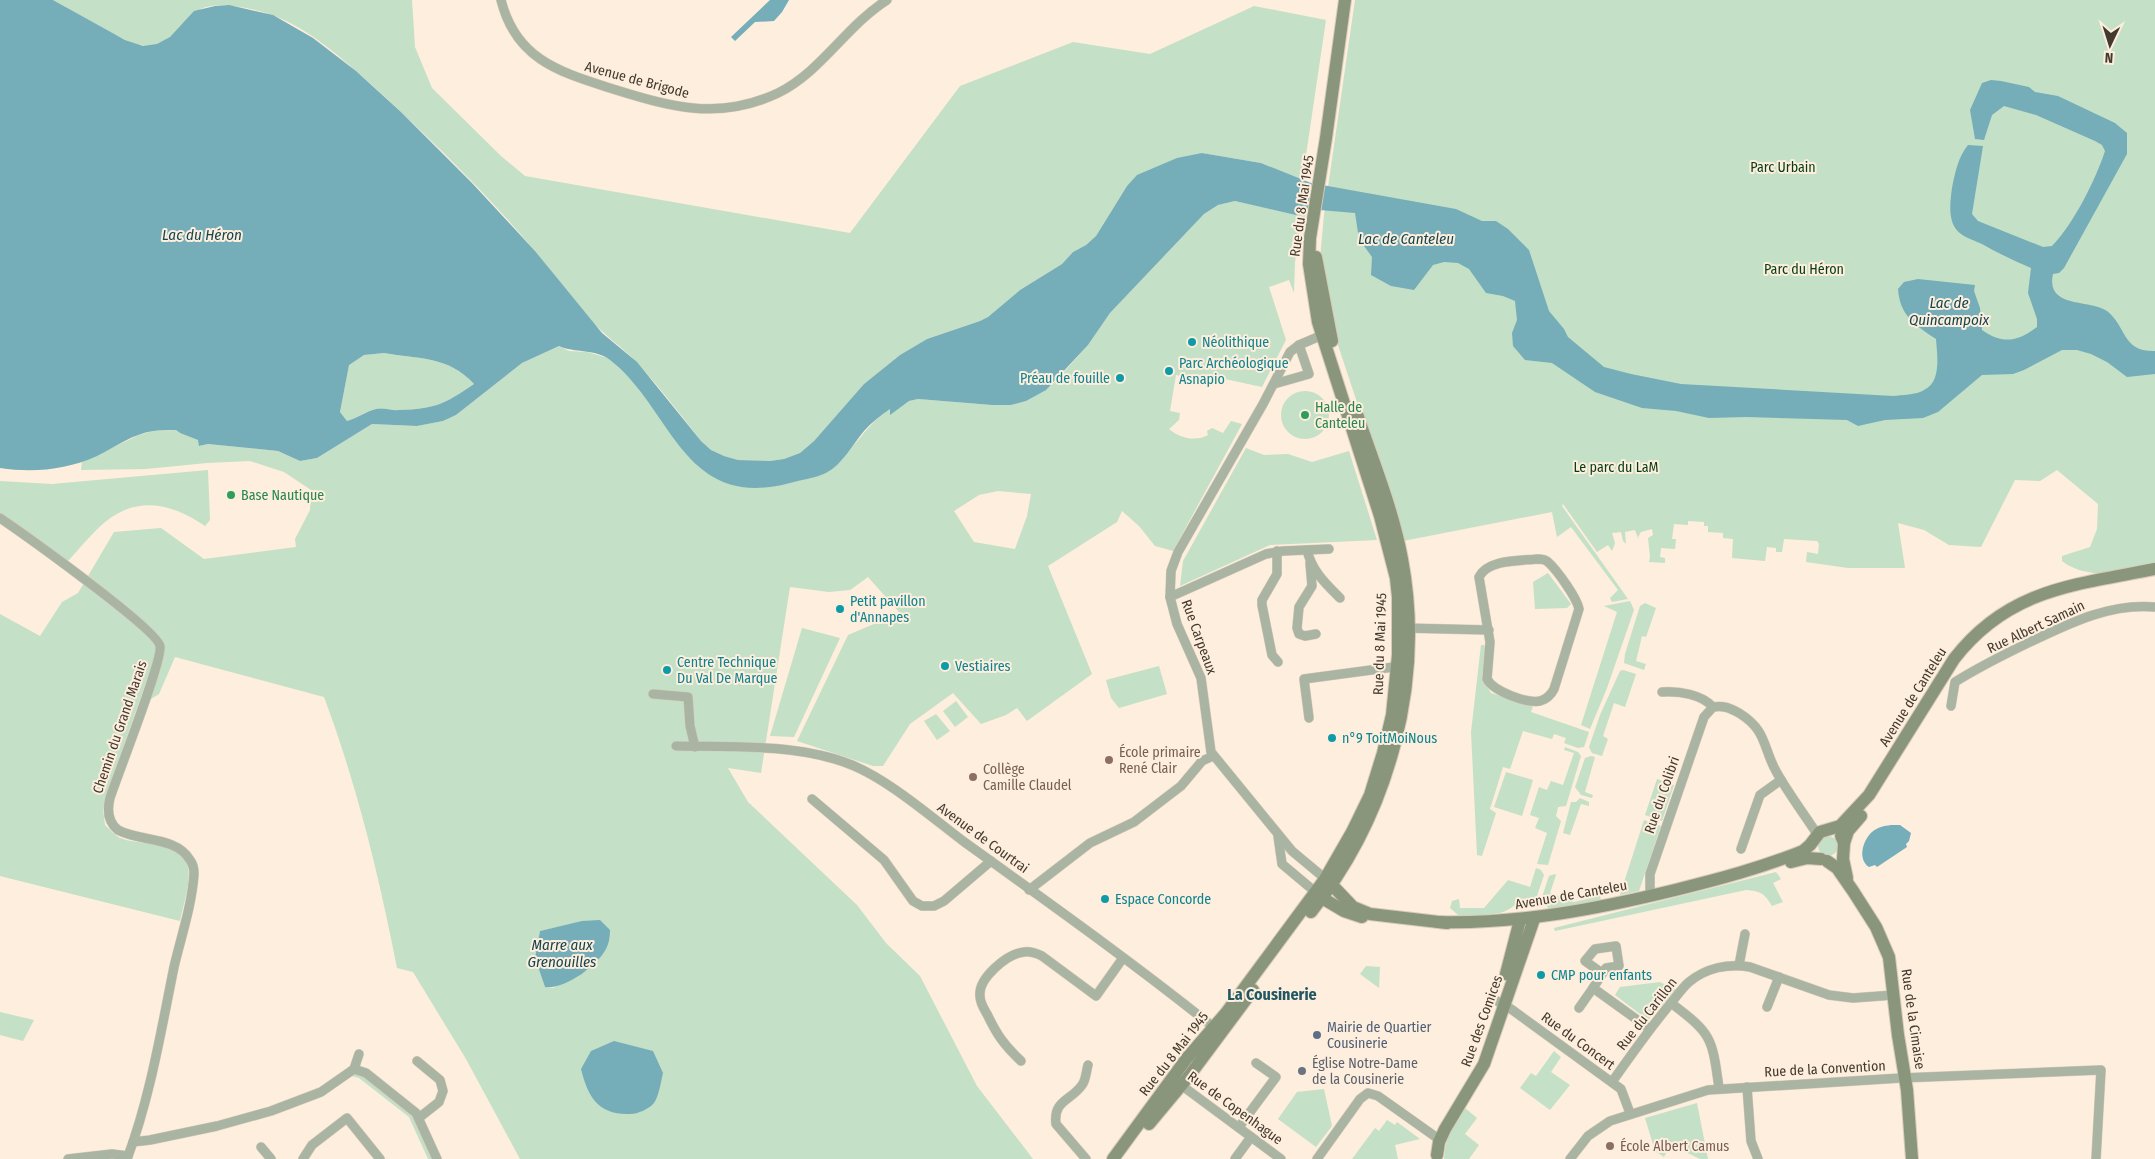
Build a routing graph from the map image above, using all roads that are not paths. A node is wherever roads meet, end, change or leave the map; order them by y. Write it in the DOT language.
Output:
graph roads {
  1 [pos="501,0"];
  2 [pos="886,0"];
  3 [pos="1345,0"];
  4 [pos="1350,0"];
  5 [pos="1323,177"];
  6 [pos="1326,334"];
  7 [pos="1299,344"];
  8 [pos="1274,384"];
  9 [pos="0,518"];
  10 [pos="1307,550"];
  11 [pos="1328,550"];
  12 [pos="1277,551"];
  13 [pos="1310,563"];
  14 [pos="2155,569"];
  15 [pos="2155,577"];
  16 [pos="1170,597"];
  17 [pos="1340,598"];
  18 [pos="2155,607"];
  19 [pos="1403,628"];
  20 [pos="1489,630"];
  21 [pos="1316,634"];
  22 [pos="1278,662"];
  23 [pos="1402,667"];
  24 [pos="1662,692"];
  25 [pos="653,694"];
  26 [pos="1951,706"];
  27 [pos="1713,707"];
  28 [pos="1309,718"];
  29 [pos="676,746"];
  30 [pos="695,747"];
  31 [pos="1214,756"];
  32 [pos="1781,780"];
  33 [pos="812,799"];
  34 [pos="1276,831"];
  35 [pos="1820,835"];
  36 [pos="1843,847"];
  37 [pos="1741,849"];
  38 [pos="1824,860"];
  39 [pos="991,861"];
  40 [pos="1735,875"];
  41 [pos="1329,882"];
  42 [pos="1030,890"];
  43 [pos="1854,891"];
  44 [pos="1319,895"];
  45 [pos="1650,896"];
  46 [pos="1386,918"];
  47 [pos="1526,924"];
  48 [pos="1745,934"];
  49 [pos="1123,958"];
  50 [pos="1739,965"];
  51 [pos="1602,973"];
  52 [pos="1779,977"];
  53 [pos="1593,988"];
  54 [pos="1894,995"];
  55 [pos="1500,1003"];
  56 [pos="1671,1003"];
  57 [pos="1767,1007"];
  58 [pos="1579,1008"];
  59 [pos="1650,1029"];
  60 [pos="1218,1031"];
  61 [pos="359,1054"];
  62 [pos="417,1061"];
  63 [pos="1021,1061"];
  64 [pos="1256,1063"];
  65 [pos="1088,1065"];
  66 [pos="354,1069"];
  67 [pos="1906,1078"];
  68 [pos="1177,1082"];
  69 [pos="1612,1082"];
  70 [pos="1746,1087"];
  71 [pos="1719,1088"];
  72 [pos="1630,1114"];
  73 [pos="420,1117"];
  74 [pos="1239,1127"];
  75 [pos="1251,1137"];
  76 [pos="1439,1139"];
  77 [pos="133,1142"];
  78 [pos="261,1148"];
  79 [pos="1437,1157"];
  80 [pos="128,1158"];
  81 [pos="68,1159"];
  82 [pos="271,1159"];
  83 [pos="303,1159"];
  84 [pos="380,1159"];
  85 [pos="437,1159"];
  86 [pos="1086,1159"];
  87 [pos="1114,1159"];
  88 [pos="1124,1159"];
  89 [pos="1235,1159"];
  90 [pos="1281,1159"];
  91 [pos="1317,1159"];
  92 [pos="1570,1159"];
  93 [pos="1758,1159"];
  94 [pos="1912,1159"];
  95 [pos="2096,1159"];
  1 -- 2 [label="street, Avenue de Brigode"];
  3 -- 5 [label="street, Rue du 8 Mai 1945"];
  4 -- 5 [label="street, Rue du 8 Mai 1945"];
  5 -- 6 [label="street, Rue du 8 Mai 1945"];
  6 -- 7 [label="street"];
  6 -- 19 [label="street, Rue du 8 Mai 1945"];
  7 -- 8 [label="street, Rue Carpeaux"];
  7 -- 8 [label="street"];
  8 -- 16 [label="street, Rue Carpeaux"];
  9 -- 77 [label="street, Chemin du Grand Marais"];
  10 -- 11 [label="street"];
  10 -- 12 [label="street"];
  10 -- 13 [label="street"];
  12 -- 16 [label="street"];
  12 -- 22 [label="street"];
  13 -- 17 [label="street"];
  13 -- 21 [label="street"];
  14 -- 35 [label="street, Avenue de Canteleu"];
  15 -- 36 [label="street, Avenue de Canteleu"];
  16 -- 31 [label="street, Rue Carpeaux"];
  18 -- 26 [label="street, Rue Albert Samain"];
  19 -- 20 [label="street"];
  19 -- 23 [label="street, Rue du 8 Mai 1945"];
  20 -- 20 [label="street"];
  23 -- 28 [label="street"];
  23 -- 41 [label="street, Rue du 8 Mai 1945"];
  24 -- 27 [label="street"];
  25 -- 30 [label="street"];
  27 -- 32 [label="street"];
  27 -- 45 [label="street, Rue du Colibri"];
  29 -- 30 [label="street, Avenue de Courtrai"];
  30 -- 39 [label="street, Avenue de Courtrai"];
  31 -- 34 [label="street"];
  31 -- 42 [label="street"];
  32 -- 35 [label="street"];
  32 -- 37 [label="street"];
  33 -- 39 [label="street"];
  34 -- 41 [label="street"];
  34 -- 44 [label="street"];
  35 -- 36 [label="street"];
  35 -- 38 [label="street"];
  35 -- 40 [label="street, Avenue de Canteleu"];
  36 -- 38 [label="street"];
  36 -- 43 [label="street, Rue de la Cimaise"];
  38 -- 40 [label="street, Avenue de Canteleu"];
  38 -- 43 [label="street, Rue de la Cimaise"];
  39 -- 42 [label="street, Avenue de Courtrai"];
  40 -- 45 [label="street, Avenue de Canteleu"];
  41 -- 44 [label="street, Rue du 8 Mai 1945"];
  41 -- 46 [label="street, Avenue de Canteleu"];
  42 -- 49 [label="street, Avenue de Courtrai"];
  43 -- 54 [label="street, Rue de la Cimaise"];
  44 -- 46 [label="street, Avenue de Canteleu"];
  44 -- 60 [label="street, Rue du 8 Mai 1945"];
  45 -- 47 [label="street, Avenue de Canteleu"];
  46 -- 47 [label="street, Avenue de Canteleu"];
  47 -- 55 [label="street, Rue des Comices"];
  48 -- 50 [label="street"];
  49 -- 60 [label="street, Avenue de Courtrai"];
  49 -- 63 [label="street"];
  50 -- 52 [label="street, Rue du Carillon"];
  50 -- 56 [label="street, Rue du Carillon"];
  51 -- 53 [label="street"];
  52 -- 54 [label="street, Rue du Carillon"];
  52 -- 57 [label="street"];
  53 -- 58 [label="street"];
  53 -- 59 [label="street"];
  54 -- 67 [label="street, Rue de la Cimaise"];
  55 -- 69 [label="street, Rue du Concert"];
  55 -- 76 [label="street, Rue des Comices"];
  56 -- 59 [label="street, Rue du Carillon"];
  56 -- 71 [label="street"];
  59 -- 69 [label="street, Rue du Carillon"];
  60 -- 68 [label="street, Rue du 8 Mai 1945"];
  61 -- 66 [label="street"];
  62 -- 73 [label="street"];
  64 -- 74 [label="street"];
  65 -- 86 [label="street"];
  66 -- 73 [label="street"];
  66 -- 77 [label="street"];
  67 -- 70 [label="street, Rue de la Convention"];
  67 -- 94 [label="street, Rue de la Cimaise"];
  67 -- 95 [label="street, Rue de la Convention"];
  68 -- 74 [label="street, Rue de Copenhague"];
  68 -- 87 [label="street, Rue du 8 Mai 1945"];
  68 -- 88 [label="street, Rue du 8 Mai 1945"];
  69 -- 72 [label="street, Rue du Concert"];
  70 -- 71 [label="street, Rue de la Convention"];
  70 -- 93 [label="street"];
  71 -- 72 [label="street, Rue de la Convention"];
  72 -- 92 [label="street, Rue de la Convention"];
  73 -- 85 [label="street"];
  74 -- 75 [label="street, Rue de Copenhague"];
  75 -- 89 [label="street"];
  75 -- 90 [label="street, Rue de Copenhague"];
  76 -- 79 [label="street, Rue des Comices"];
  76 -- 91 [label="street"];
  77 -- 80 [label="street"];
  78 -- 82 [label="street"];
  80 -- 81 [label="street"];
  83 -- 84 [label="street"];
}
